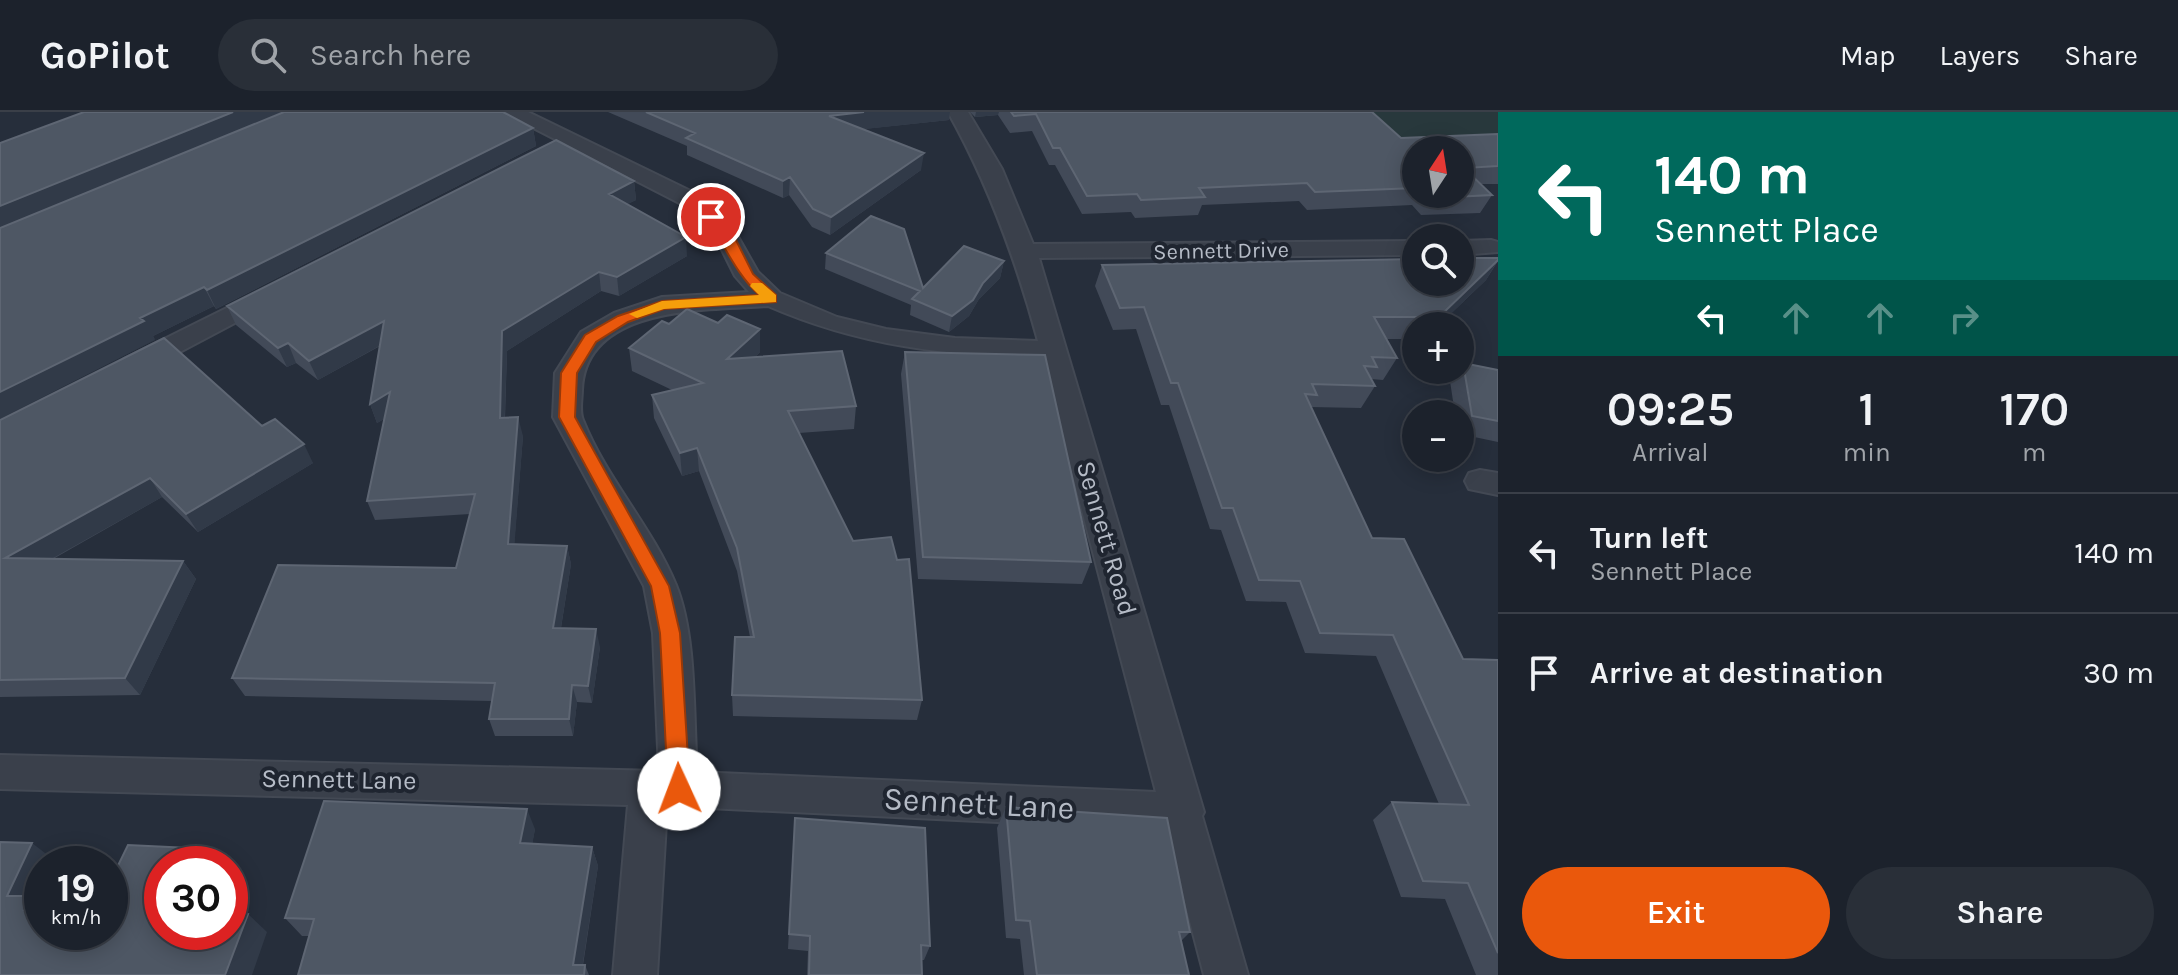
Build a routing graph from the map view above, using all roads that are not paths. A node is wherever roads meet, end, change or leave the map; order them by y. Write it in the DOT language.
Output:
graph roads {
  1 [pos="512,112"];
  2 [pos="958,112"];
  3 [pos="569,141"];
  4 [pos="536,158"];
  5 [pos="1491,247"];
  6 [pos="1402,248"];
  7 [pos="1474,248"];
  8 [pos="1026,251"];
  9 [pos="296,281"];
  10 [pos="771,298"];
  11 [pos="1053,350"];
  12 [pos="113,376"];
  13 [pos="0,772"];
  14 [pos="664,789"];
  15 [pos="1184,812"];
  16 [pos="635,975"];
  17 [pos="1226,975"];
  1 -- 3 [label="street"];
  2 -- 8 [label="street, Sennett Road"];
  3 -- 4 [label="street"];
  3 -- 10 [label="street"];
  5 -- 7 [label="street"];
  6 -- 8 [label="street, Sennett Drive"];
  8 -- 11 [label="street, Sennett Road"];
  9 -- 12 [label="street"];
  10 -- 11 [label="street"];
  10 -- 14 [label="street"];
  11 -- 15 [label="street, Sennett Road"];
  13 -- 14 [label="street, Sennett Lane"];
  14 -- 15 [label="street, Sennett Lane"];
  14 -- 16 [label="street"];
  15 -- 17 [label="street, Sennett Road"];
}
